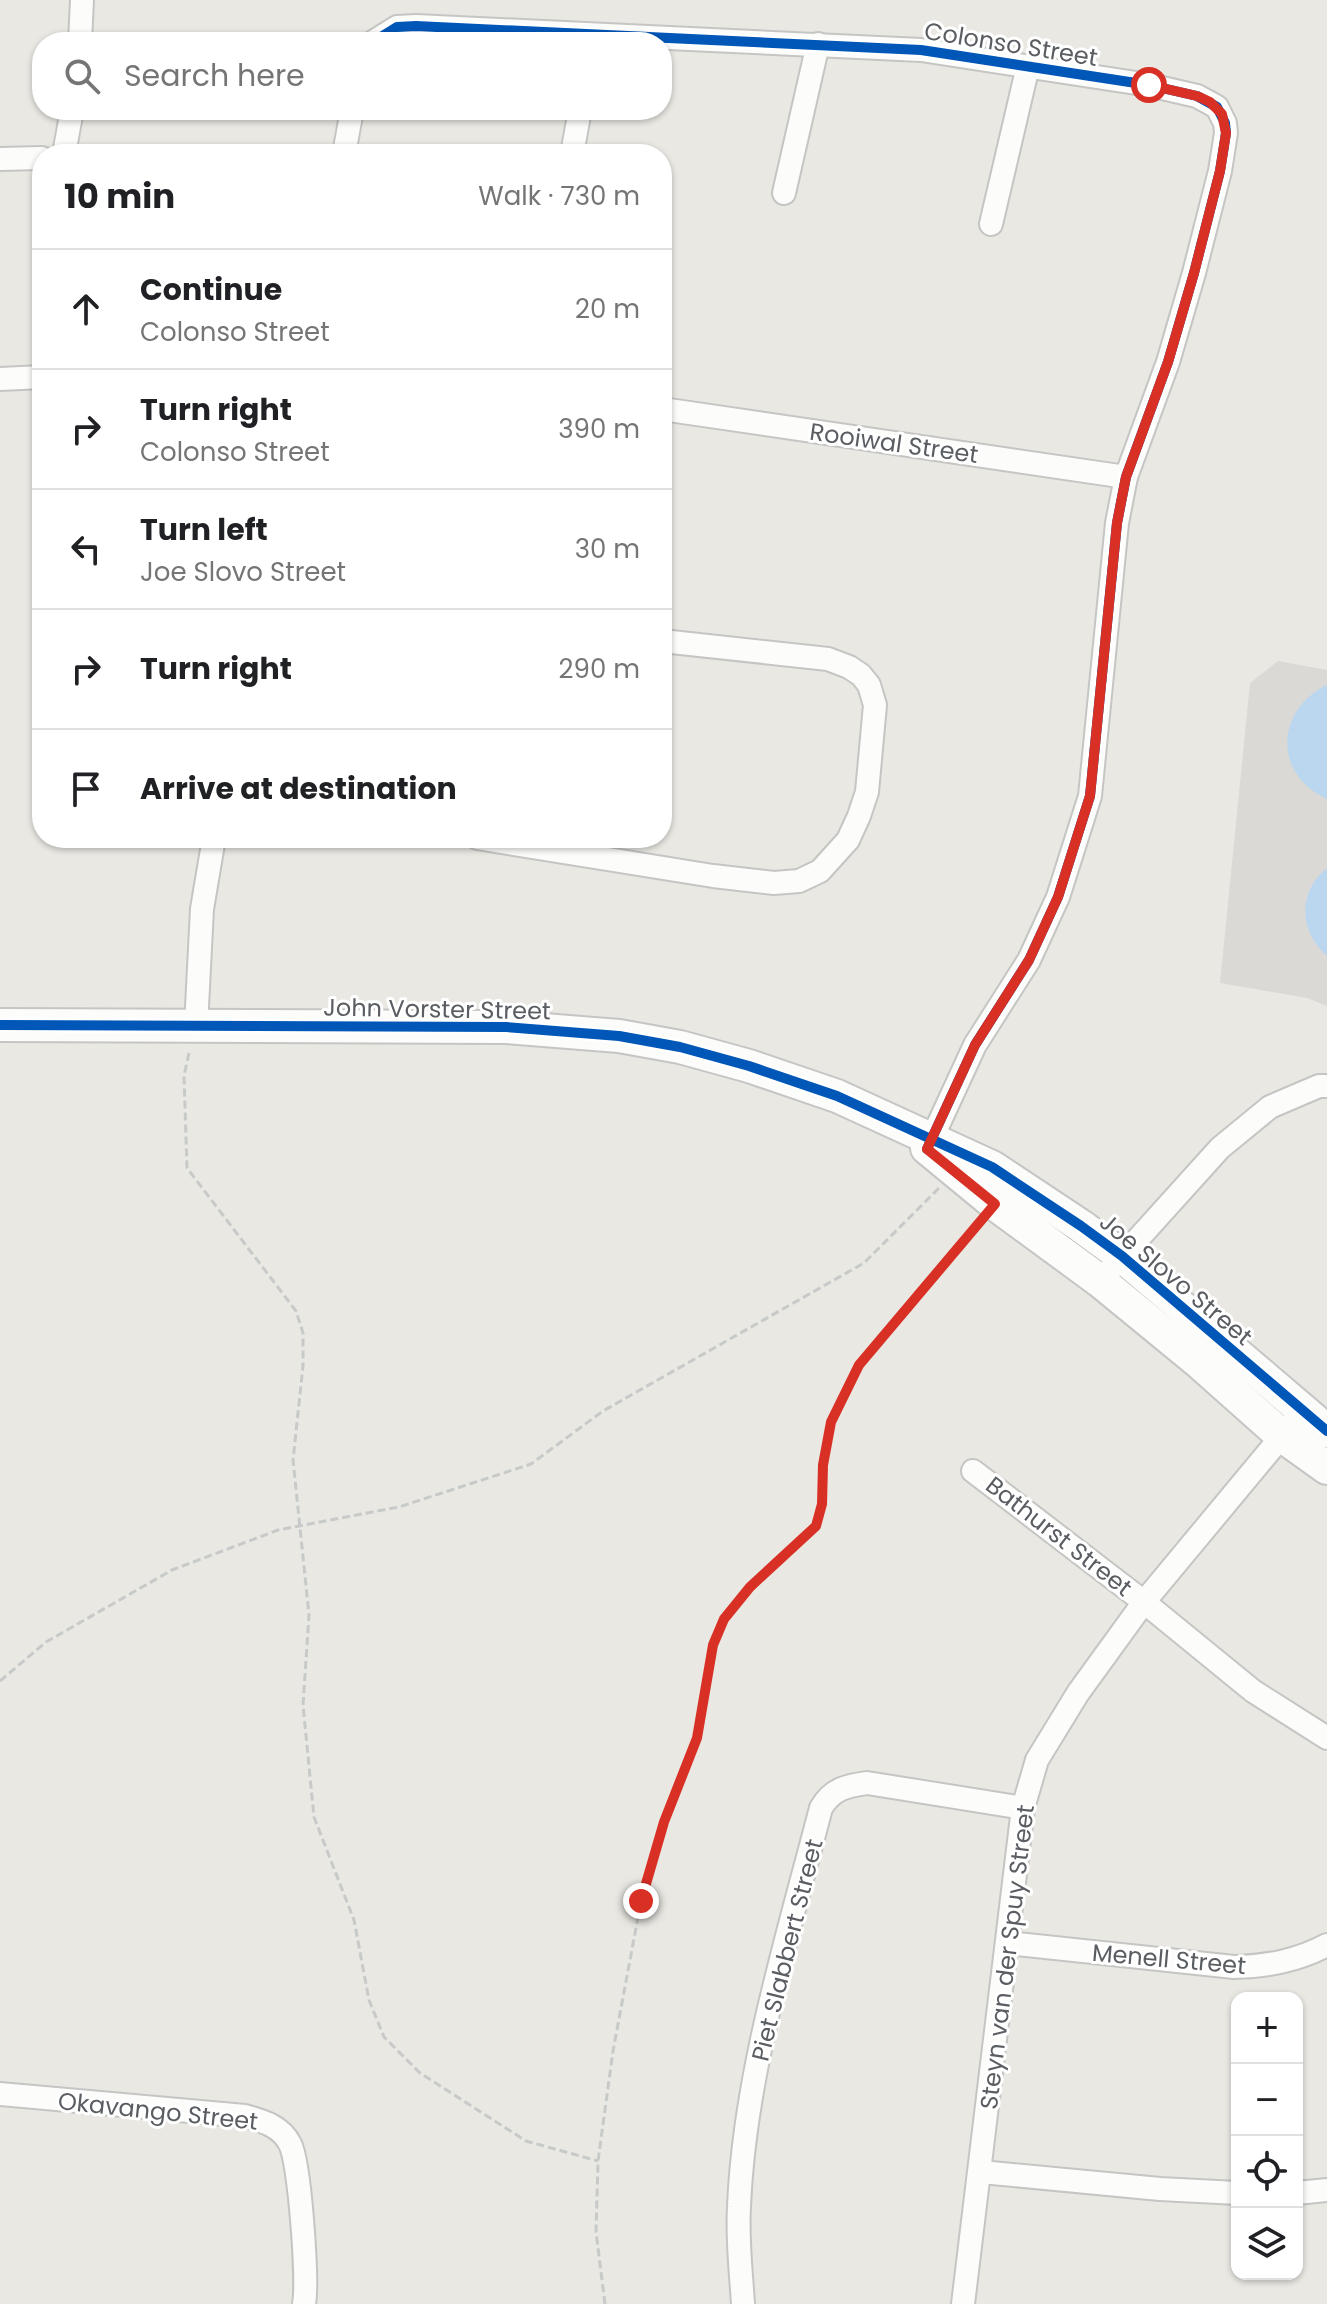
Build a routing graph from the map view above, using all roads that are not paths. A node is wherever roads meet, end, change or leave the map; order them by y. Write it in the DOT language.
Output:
graph roads {
  1 [pos="82,0"];
  2 [pos="80,32"];
  3 [pos="389,32"];
  4 [pos="497,32"];
  5 [pos="672,41"];
  6 [pos="818,44"];
  7 [pos="1028,66"];
  8 [pos="70,120"];
  9 [pos="350,120"];
  10 [pos="578,120"];
  11 [pos="66,144"];
  12 [pos="346,144"];
  13 [pos="574,144"];
  14 [pos="32,158"];
  15 [pos="0,159"];
  16 [pos="784,193"];
  17 [pos="991,224"];
  18 [pos="32,377"];
  19 [pos="0,379"];
  20 [pos="672,410"];
  21 [pos="1126,477"];
  22 [pos="672,642"];
  23 [pos="212,848"];
  24 [pos="539,848"];
  25 [pos="0,1025"];
  26 [pos="196,1026"];
  27 [pos="1327,1086"];
  28 [pos="922,1139"];
  29 [pos="1122,1256"];
  30 [pos="1100,1281"];
  31 [pos="1315,1422"];
  32 [pos="1281,1435"];
  33 [pos="1327,1468"];
  34 [pos="973,1471"];
  35 [pos="1144,1602"];
  36 [pos="1327,1738"];
  37 [pos="1023,1808"];
  38 [pos="1008,1943"];
  39 [pos="1327,1945"];
  40 [pos="0,2094"];
  41 [pos="981,2172"];
  42 [pos="1327,2190"];
  43 [pos="1303,2192"];
  44 [pos="1231,2193"];
  45 [pos="304,2304"];
  46 [pos="743,2304"];
  47 [pos="963,2304"];
  1 -- 2 [label="street"];
  3 -- 4 [label="street, Colonso Street"];
  5 -- 6 [label="street, Colonso Street"];
  6 -- 7 [label="street, Colonso Street"];
  6 -- 16 [label="street"];
  7 -- 17 [label="street"];
  7 -- 21 [label="street, Colonso Street"];
  8 -- 11 [label="street"];
  9 -- 12 [label="street"];
  10 -- 13 [label="street"];
  14 -- 15 [label="street"];
  18 -- 19 [label="street"];
  20 -- 21 [label="street, Rooiwal Street"];
  21 -- 28 [label="street, Colonso Street"];
  22 -- 24 [label="street"];
  23 -- 26 [label="street"];
  25 -- 26 [label="street, John Vorster Street"];
  26 -- 28 [label="street, John Vorster Street"];
  27 -- 29 [label="street"];
  28 -- 29 [label="street, Joe Slovo Street"];
  28 -- 30 [label="street, Joe Slovo Street"];
  29 -- 30 [label="street"];
  29 -- 31 [label="street, Joe Slovo Street"];
  30 -- 32 [label="street, Joe Slovo Street"];
  31 -- 32 [label="street, Steyn van der Spuy Street"];
  32 -- 33 [label="street, Joe Slovo Street"];
  32 -- 35 [label="street, Steyn van der Spuy Street"];
  34 -- 35 [label="street, Bathurst Street"];
  35 -- 36 [label="street"];
  35 -- 37 [label="street, Steyn van der Spuy Street"];
  37 -- 38 [label="street, Steyn van der Spuy Street"];
  37 -- 46 [label="street, Piet Slabbert Street"];
  38 -- 39 [label="street, Menell Street"];
  38 -- 41 [label="street, Steyn van der Spuy Street"];
  40 -- 45 [label="street, Okavango Street"];
  41 -- 44 [label="street"];
  41 -- 47 [label="street, Steyn van der Spuy Street"];
  42 -- 43 [label="street"];
}
